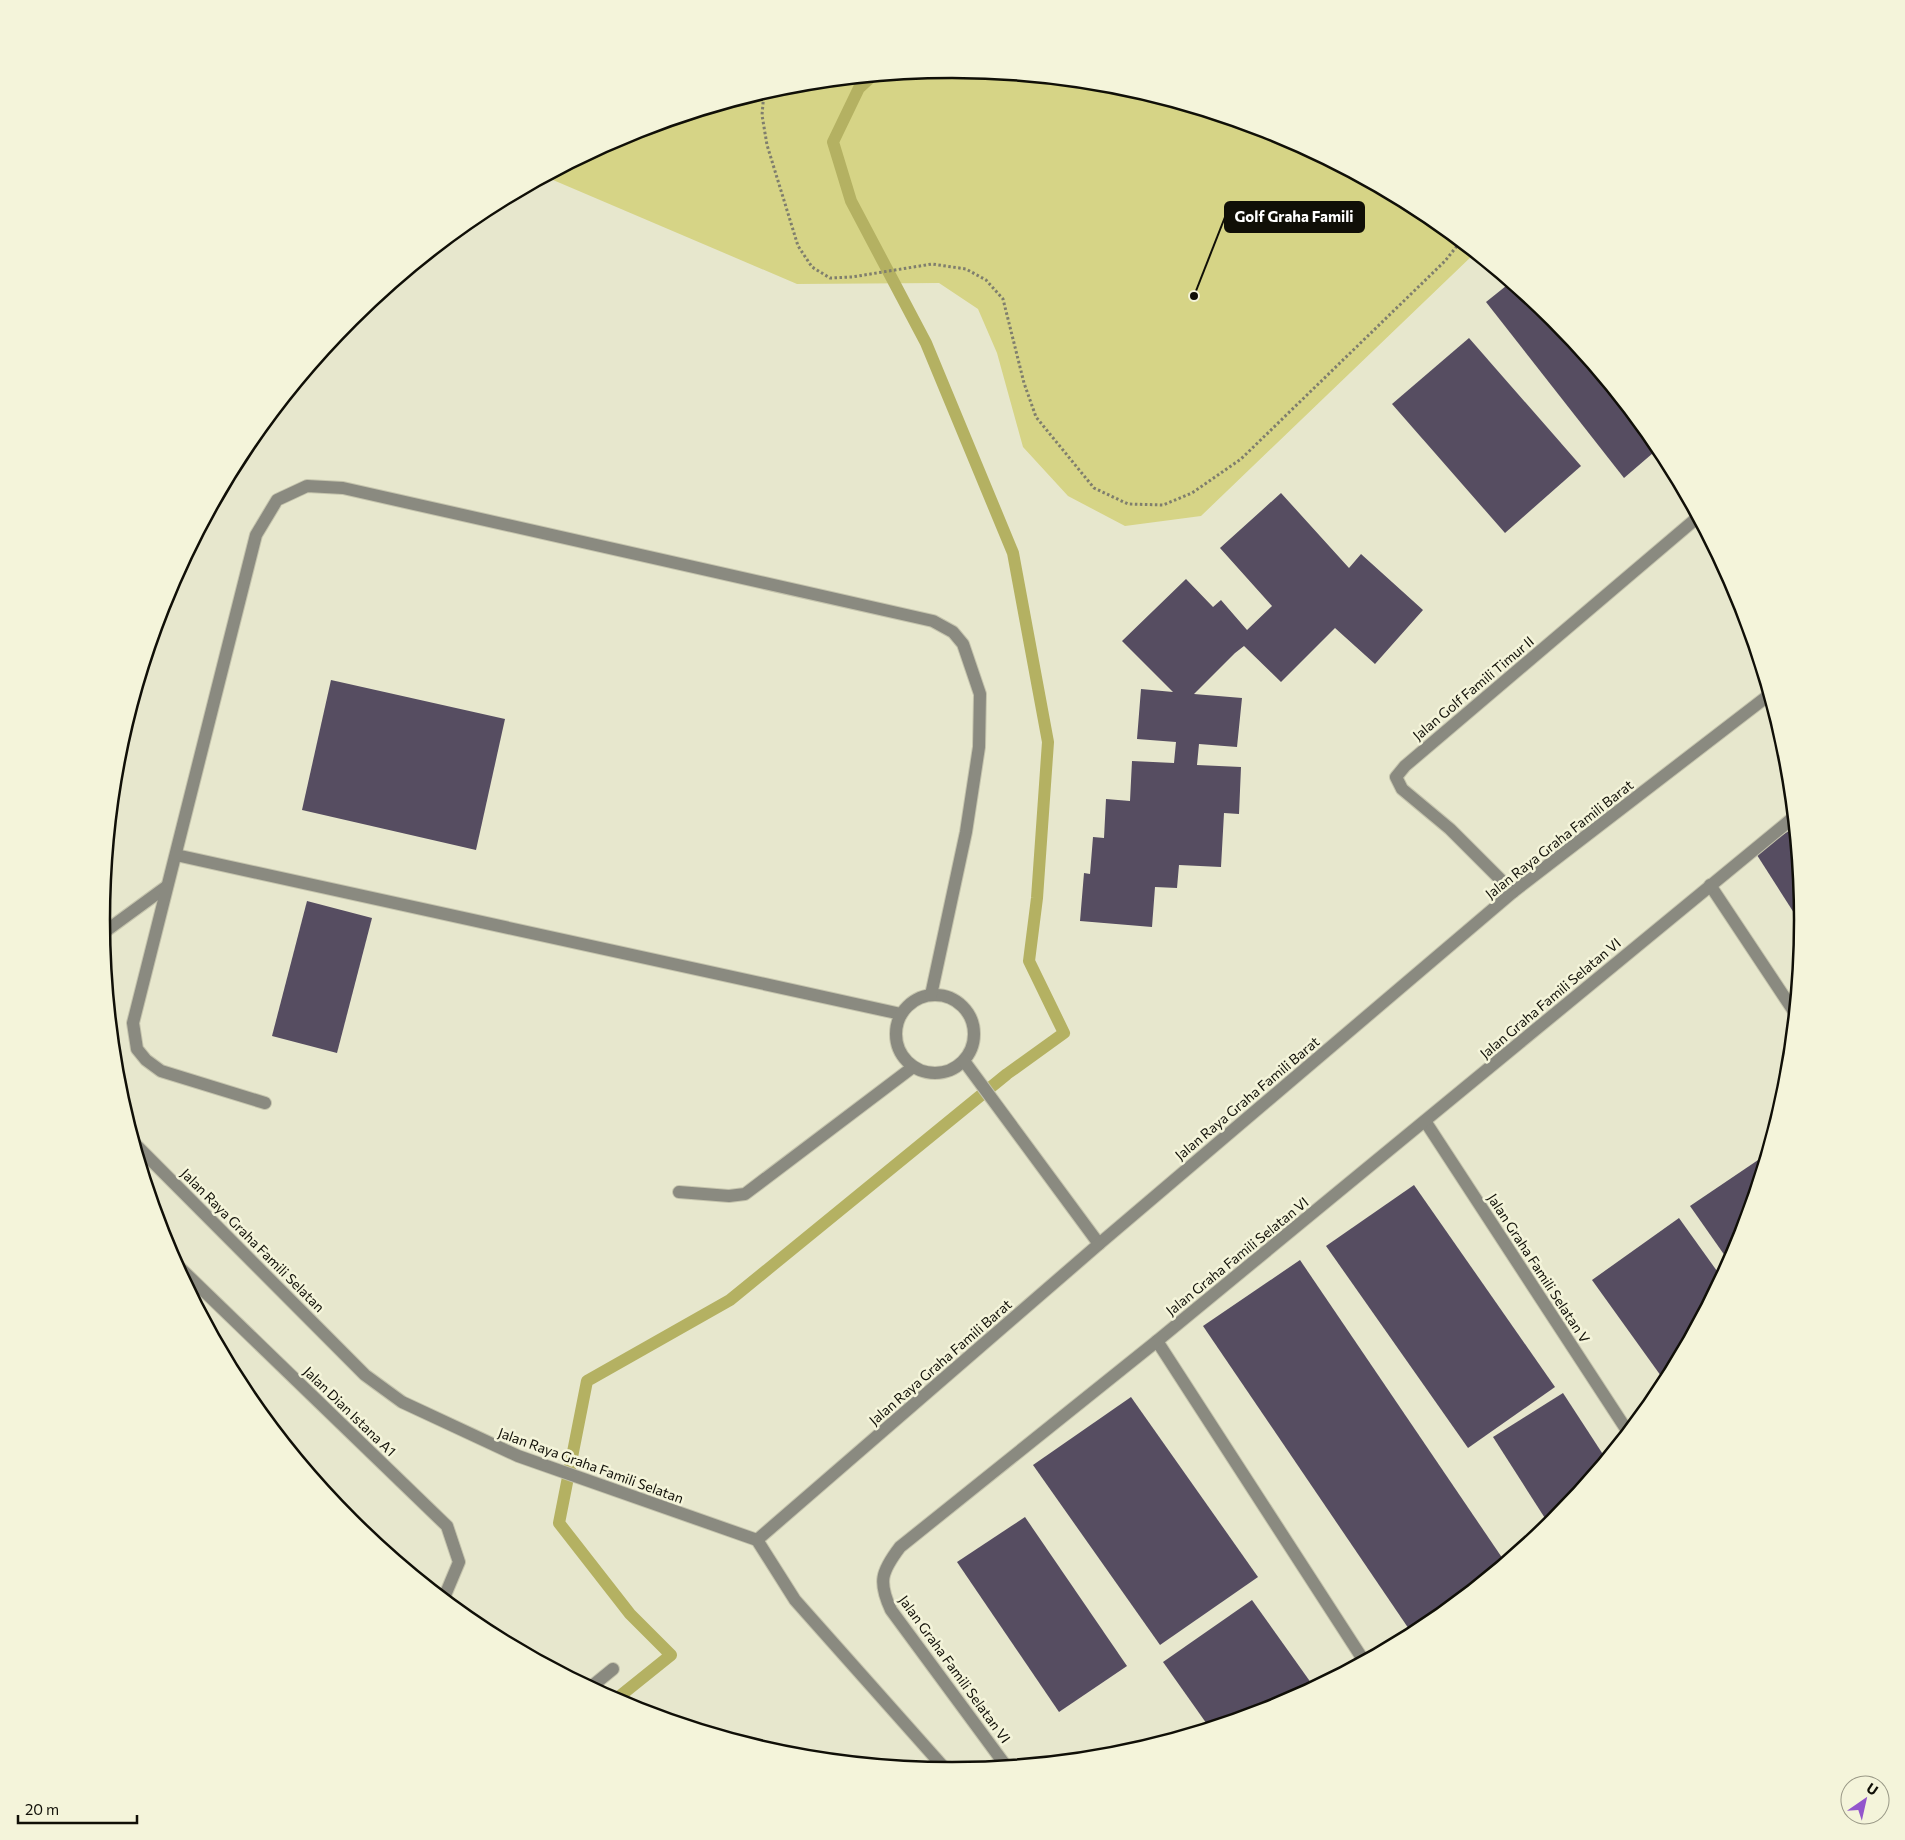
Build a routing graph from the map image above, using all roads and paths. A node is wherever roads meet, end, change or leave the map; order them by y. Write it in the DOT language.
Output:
graph roads {
  1 [pos="763,99"];
  2 [pos="1457,246"];
  3 [pos="1694,521"];
  4 [pos="1765,697"];
  5 [pos="1789,820"];
  6 [pos="176,854"];
  7 [pos="1710,884"];
  8 [pos="166,887"];
  9 [pos="1513,892"];
  10 [pos="110,928"];
  11 [pos="930,994"];
  12 [pos="1790,1006"];
  13 [pos="901,1014"];
  14 [pos="968,1066"];
  15 [pos="913,1067"];
  16 [pos="265,1103"];
  17 [pos="1425,1121"];
  18 [pos="143,1152"];
  19 [pos="679,1192"];
  20 [pos="1100,1244"];
  21 [pos="190,1278"];
  22 [pos="1157,1341"];
  23 [pos="1625,1427"];
  24 [pos="757,1540"];
  25 [pos="446,1593"];
  26 [pos="1361,1657"];
  27 [pos="613,1669"];
  28 [pos="595,1683"];
  29 [pos="1002,1761"];
  30 [pos="939,1762"];
  1 -- 2 [label="path"];
  3 -- 9 [label="street, Jalan Golf Famili Timur II"];
  4 -- 9 [label="street, Jalan Raya Graha Famili Barat"];
  5 -- 7 [label="street, Jalan Graha Famili Selatan VI"];
  6 -- 8 [label="street"];
  6 -- 11 [label="street"];
  6 -- 13 [label="street"];
  7 -- 12 [label="street"];
  7 -- 17 [label="street, Jalan Graha Famili Selatan VI"];
  8 -- 10 [label="street"];
  8 -- 16 [label="street"];
  9 -- 20 [label="street, Jalan Raya Graha Famili Barat"];
  11 -- 13 [label="street"];
  11 -- 14 [label="street"];
  13 -- 15 [label="street"];
  14 -- 15 [label="street"];
  14 -- 20 [label="street"];
  15 -- 19 [label="street"];
  17 -- 22 [label="street, Jalan Graha Famili Selatan VI"];
  17 -- 23 [label="street, Jalan Graha Famili Selatan V"];
  18 -- 24 [label="street, Jalan Raya Graha Famili Selatan"];
  20 -- 24 [label="street, Jalan Raya Graha Famili Barat"];
  21 -- 25 [label="street, Jalan Dian Istana A1"];
  22 -- 26 [label="street"];
  22 -- 29 [label="street, Jalan Graha Famili Selatan VI"];
  24 -- 30 [label="street"];
  27 -- 28 [label="street"];
}
